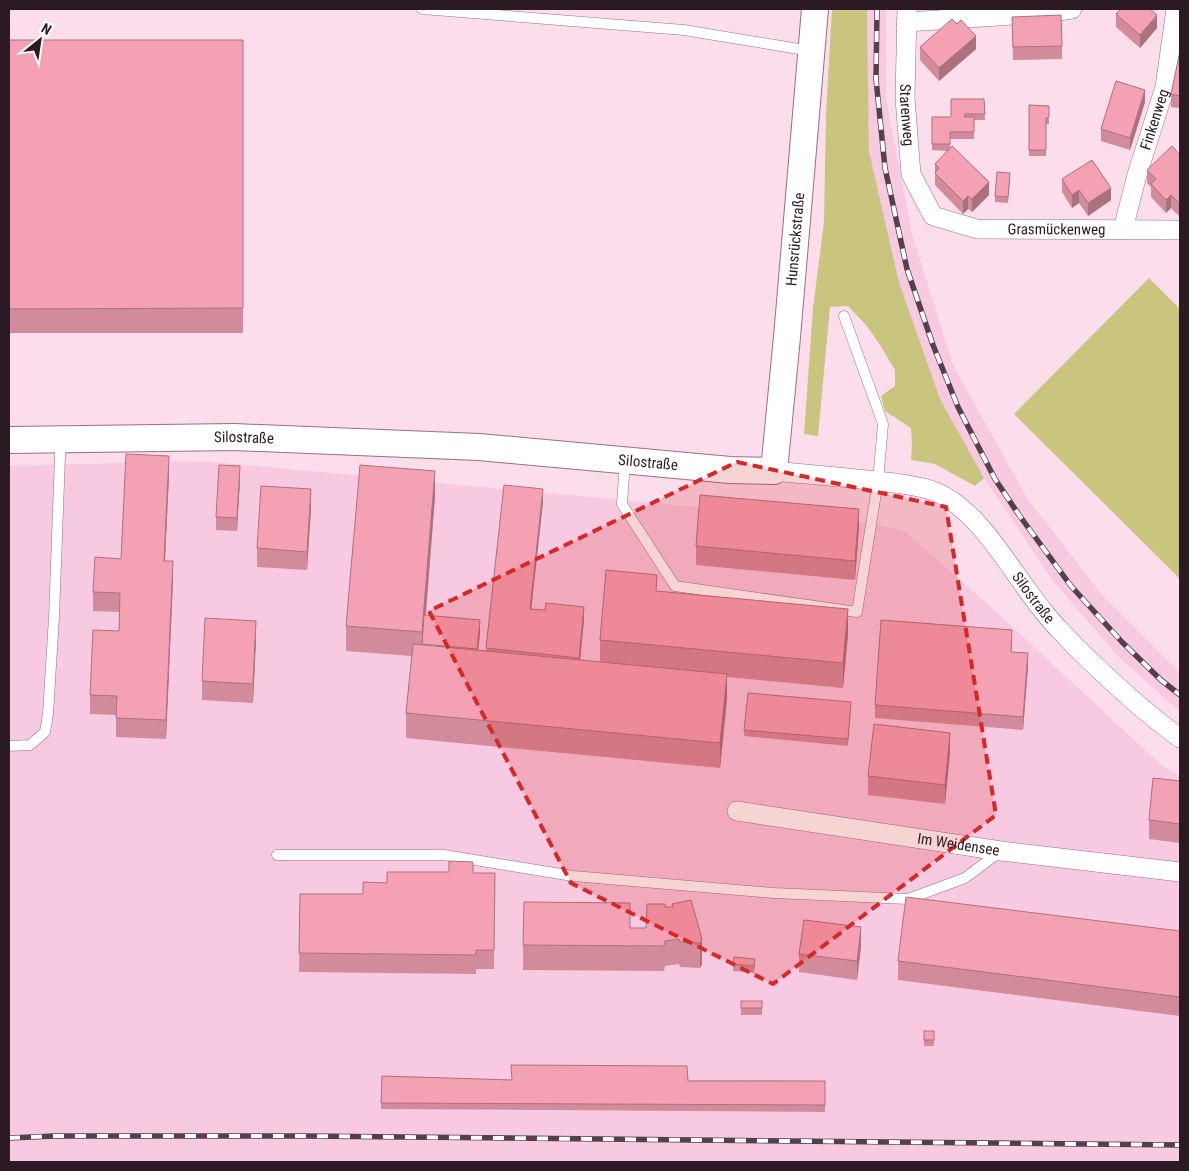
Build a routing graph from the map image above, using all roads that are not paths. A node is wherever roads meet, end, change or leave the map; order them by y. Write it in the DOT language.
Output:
graph roads {
  1 [pos="422,9"];
  2 [pos="815,9"];
  3 [pos="1072,9"];
  4 [pos="1176,9"];
  5 [pos="907,16"];
  6 [pos="812,51"];
  7 [pos="933,216"];
  8 [pos="1124,229"];
  9 [pos="1180,230"];
  10 [pos="844,316"];
  11 [pos="9,440"];
  12 [pos="60,440"];
  13 [pos="626,460"];
  14 [pos="774,471"];
  15 [pos="878,481"];
  16 [pos="1180,738"];
  17 [pos="9,746"];
  18 [pos="738,810"];
  19 [pos="1001,851"];
  20 [pos="277,855"];
  21 [pos="1180,872"];
  1 -- 6 [label="lane"];
  2 -- 6 [label="main road, Hunsrückstraße"];
  3 -- 5 [label="street"];
  4 -- 8 [label="street, Finkenweg"];
  5 -- 7 [label="street, Starenweg"];
  6 -- 14 [label="main road, Hunsrückstraße"];
  7 -- 8 [label="street, Grasmückenweg"];
  8 -- 9 [label="street, Grasmückenweg"];
  10 -- 15 [label="lane"];
  11 -- 12 [label="main road, Silostraße"];
  12 -- 13 [label="main road, Silostraße"];
  12 -- 17 [label="lane"];
  13 -- 14 [label="main road, Silostraße"];
  13 -- 15 [label="lane"];
  14 -- 15 [label="street, Silostraße"];
  15 -- 16 [label="street, Silostraße"];
  18 -- 19 [label="street, Im Weidensee"];
  19 -- 20 [label="lane"];
  19 -- 21 [label="street, Im Weidensee"];
}
